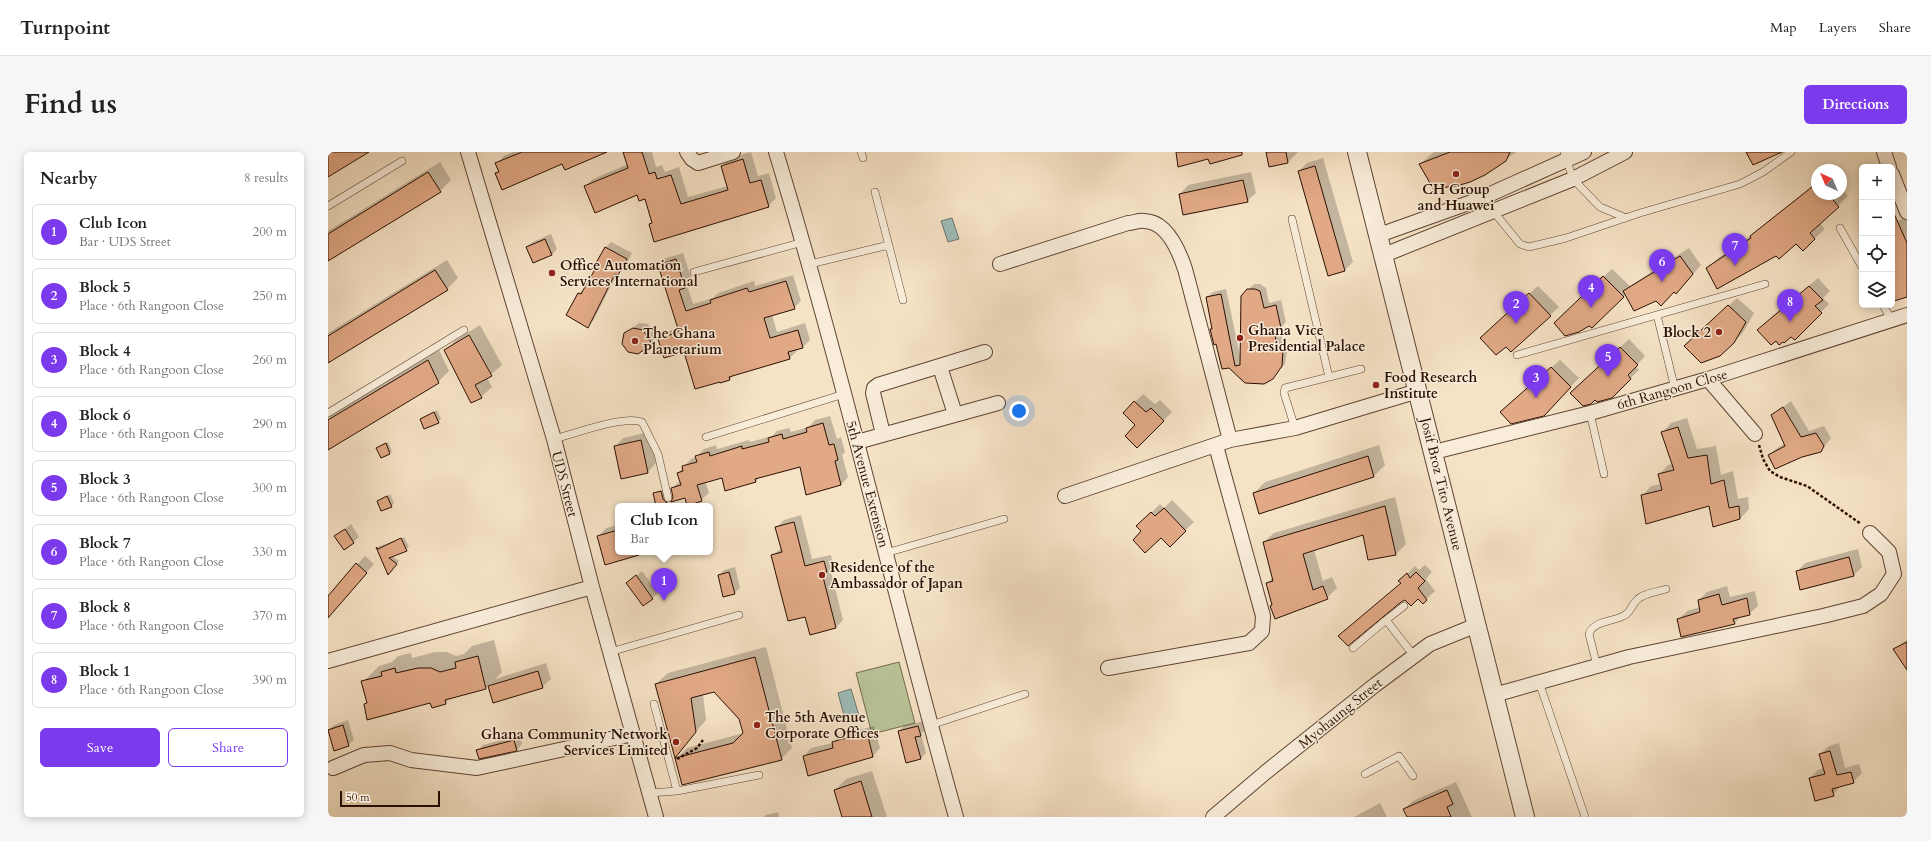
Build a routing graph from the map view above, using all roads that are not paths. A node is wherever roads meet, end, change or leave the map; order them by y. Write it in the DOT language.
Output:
graph roads {
  1 [pos="468,152"];
  2 [pos="687,152"];
  3 [pos="733,152"];
  4 [pos="776,152"];
  5 [pos="1357,152"];
  6 [pos="1584,152"];
  7 [pos="1625,152"];
  8 [pos="1791,152"];
  9 [pos="1884,152"];
  10 [pos="1566,156"];
  11 [pos="402,161"];
  12 [pos="1888,164"];
  13 [pos="1573,179"];
  14 [pos="1895,182"];
  15 [pos="875,192"];
  16 [pos="328,206"];
  17 [pos="1493,211"];
  18 [pos="1907,212"];
  19 [pos="1626,218"];
  20 [pos="1292,219"];
  21 [pos="1840,228"];
  22 [pos="1379,235"];
  23 [pos="803,242"];
  24 [pos="889,245"];
  25 [pos="1384,255"];
  26 [pos="1859,262"];
  27 [pos="810,264"];
  28 [pos="1000,264"];
  29 [pos="694,272"];
  30 [pos="1765,284"];
  31 [pos="903,300"];
  32 [pos="1885,308"];
  33 [pos="1657,315"];
  34 [pos="1907,315"];
  35 [pos="1892,321"];
  36 [pos="464,330"];
  37 [pos="985,352"];
  38 [pos="1517,355"];
  39 [pos="940,367"];
  40 [pos="1361,369"];
  41 [pos="1329,377"];
  42 [pos="1708,379"];
  43 [pos="1675,388"];
  44 [pos="1418,391"];
  45 [pos="844,394"];
  46 [pos="998,403"];
  47 [pos="328,413"];
  48 [pos="1590,413"];
  49 [pos="955,414"];
  50 [pos="1295,428"];
  51 [pos="883,434"];
  52 [pos="1755,434"];
  53 [pos="706,437"];
  54 [pos="554,439"];
  55 [pos="1230,440"];
  56 [pos="857,442"];
  57 [pos="1216,446"];
  58 [pos="1434,452"];
  59 [pos="1604,474"];
  60 [pos="1065,496"];
  61 [pos="668,498"];
  62 [pos="1004,519"];
  63 [pos="1870,533"];
  64 [pos="886,553"];
  65 [pos="592,587"];
  66 [pos="1666,589"];
  67 [pos="1404,606"];
  68 [pos="739,615"];
  69 [pos="1386,620"];
  70 [pos="1476,625"];
  71 [pos="1353,648"];
  72 [pos="610,652"];
  73 [pos="1414,656"];
  74 [pos="328,661"];
  75 [pos="1597,666"];
  76 [pos="1108,668"];
  77 [pos="1539,682"];
  78 [pos="1025,694"];
  79 [pos="1494,695"];
  80 [pos="654,704"];
  81 [pos="931,725"];
  82 [pos="633,734"];
  83 [pos="333,768"];
  84 [pos="1365,774"];
  85 [pos="759,775"];
  86 [pos="1412,776"];
  87 [pos="677,792"];
  88 [pos="649,793"];
  89 [pos="656,817"];
  90 [pos="956,817"];
  91 [pos="1213,817"];
  92 [pos="1525,817"];
  93 [pos="1585,817"];
  1 -- 54 [label="street, UDS Street"];
  2 -- 3 [label="street"];
  4 -- 23 [label="street, 5th Avenue Extension"];
  5 -- 22 [label="street, Josif Broz Tito Avenue"];
  6 -- 10 [label="street"];
  7 -- 13 [label="street"];
  8 -- 19 [label="lane"];
  9 -- 12 [label="street"];
  10 -- 13 [label="lane"];
  10 -- 22 [label="street"];
  11 -- 16 [label="lane"];
  13 -- 17 [label="street"];
  13 -- 19 [label="lane"];
  14 -- 18 [label="street"];
  15 -- 24 [label="lane"];
  17 -- 19 [label="lane"];
  17 -- 25 [label="street"];
  20 -- 41 [label="lane"];
  21 -- 26 [label="lane"];
  22 -- 25 [label="street, Josif Broz Tito Avenue"];
  23 -- 27 [label="street, 5th Avenue Extension"];
  23 -- 29 [label="lane"];
  24 -- 27 [label="lane"];
  24 -- 31 [label="lane"];
  25 -- 44 [label="street, Josif Broz Tito Avenue"];
  27 -- 45 [label="street, 5th Avenue Extension"];
  28 -- 55 [label="street"];
  30 -- 33 [label="lane"];
  32 -- 35 [label="lane"];
  33 -- 38 [label="lane"];
  33 -- 43 [label="lane"];
  34 -- 35 [label="street, 6th Rangoon Close"];
  35 -- 42 [label="street, 6th Rangoon Close"];
  36 -- 47 [label="lane"];
  37 -- 39 [label="street"];
  39 -- 49 [label="street"];
  39 -- 51 [label="street"];
  40 -- 41 [label="lane"];
  41 -- 50 [label="lane"];
  42 -- 43 [label="street, 6th Rangoon Close"];
  42 -- 52 [label="street"];
  43 -- 48 [label="street, 6th Rangoon Close"];
  44 -- 50 [label="street"];
  44 -- 58 [label="street, Josif Broz Tito Avenue"];
  45 -- 53 [label="lane"];
  45 -- 56 [label="street, 5th Avenue Extension"];
  46 -- 49 [label="street"];
  48 -- 58 [label="street, 6th Rangoon Close"];
  48 -- 59 [label="lane"];
  49 -- 51 [label="street"];
  50 -- 55 [label="street"];
  51 -- 56 [label="street"];
  54 -- 61 [label="lane"];
  54 -- 65 [label="street, UDS Street"];
  55 -- 57 [label="street"];
  56 -- 64 [label="street, 5th Avenue Extension"];
  57 -- 60 [label="street"];
  57 -- 76 [label="street"];
  58 -- 70 [label="street, Josif Broz Tito Avenue"];
  62 -- 64 [label="lane"];
  63 -- 75 [label="street"];
  64 -- 81 [label="street, 5th Avenue Extension"];
  65 -- 72 [label="street, UDS Street"];
  65 -- 74 [label="street"];
  66 -- 75 [label="lane"];
  67 -- 69 [label="lane"];
  68 -- 72 [label="lane"];
  69 -- 71 [label="lane"];
  69 -- 73 [label="lane"];
  70 -- 73 [label="street, Myohaung Street"];
  70 -- 79 [label="street, Josif Broz Tito Avenue"];
  72 -- 82 [label="street, UDS Street"];
  73 -- 91 [label="street, Myohaung Street"];
  75 -- 77 [label="street"];
  77 -- 79 [label="street"];
  77 -- 93 [label="lane"];
  78 -- 81 [label="lane"];
  79 -- 92 [label="street, Josif Broz Tito Avenue"];
  80 -- 87 [label="lane"];
  81 -- 90 [label="street, 5th Avenue Extension"];
  82 -- 83 [label="street"];
  82 -- 88 [label="street, UDS Street"];
  84 -- 86 [label="lane"];
  85 -- 87 [label="lane"];
  87 -- 88 [label="lane"];
  88 -- 89 [label="street, UDS Street"];
}
